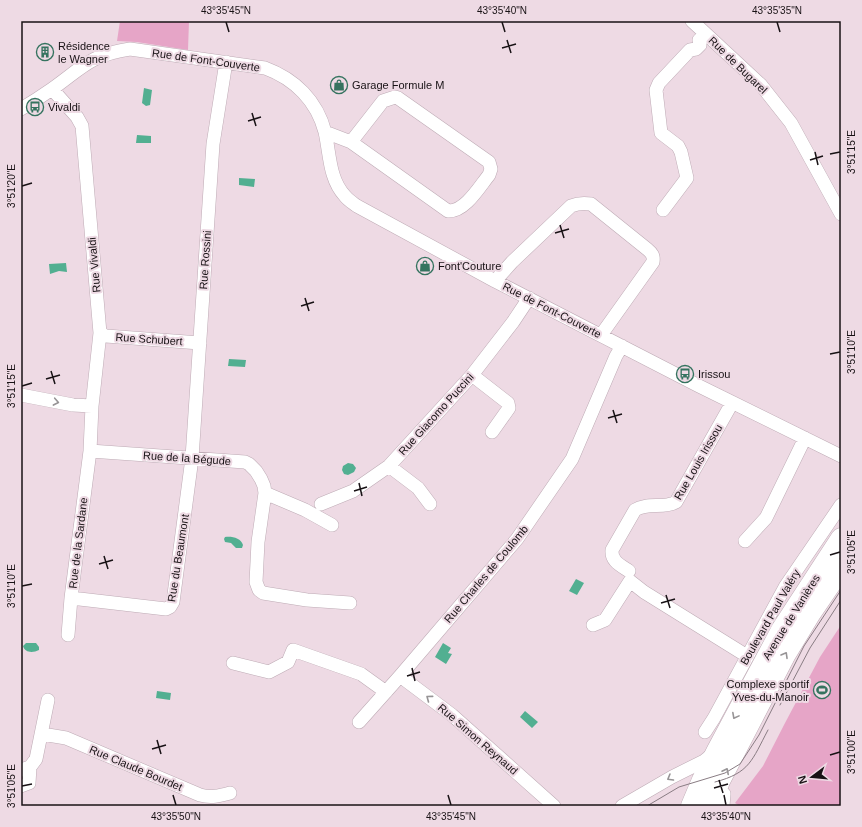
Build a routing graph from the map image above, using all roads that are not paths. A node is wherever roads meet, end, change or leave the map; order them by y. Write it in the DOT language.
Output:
graph roads {
  1 [pos="692,21"];
  2 [pos="703,37"];
  3 [pos="226,62"];
  4 [pos="52,89"];
  5 [pos="21,109"];
  6 [pos="325,132"];
  7 [pos="351,142"];
  8 [pos="663,210"];
  9 [pos="841,214"];
  10 [pos="495,281"];
  11 [pos="529,298"];
  12 [pos="100,333"];
  13 [pos="601,335"];
  14 [pos="200,343"];
  15 [pos="622,346"];
  16 [pos="472,375"];
  17 [pos="21,395"];
  18 [pos="732,403"];
  19 [pos="92,406"];
  20 [pos="492,432"];
  21 [pos="805,438"];
  22 [pos="90,451"];
  23 [pos="841,456"];
  24 [pos="192,458"];
  25 [pos="390,466"];
  26 [pos="265,493"];
  27 [pos="321,504"];
  28 [pos="430,504"];
  29 [pos="841,505"];
  30 [pos="332,525"];
  31 [pos="841,538"];
  32 [pos="745,541"];
  33 [pos="841,569"];
  34 [pos="629,571"];
  35 [pos="71,598"];
  36 [pos="350,603"];
  37 [pos="593,625"];
  38 [pos="68,635"];
  39 [pos="747,656"];
  40 [pos="233,663"];
  41 [pos="400,676"];
  42 [pos="386,692"];
  43 [pos="48,700"];
  44 [pos="359,722"];
  45 [pos="705,732"];
  46 [pos="42,734"];
  47 [pos="716,752"];
  48 [pos="25,769"];
  49 [pos="21,786"];
  50 [pos="230,793"];
  51 [pos="718,799"];
  52 [pos="554,806"];
  53 [pos="622,806"];
  54 [pos="691,806"];
  1 -- 2 [label="street, Rue de Bugarel"];
  2 -- 8 [label="street"];
  2 -- 9 [label="street, Rue de Bugarel"];
  3 -- 4 [label="street, Rue de Font-Couverte"];
  3 -- 6 [label="street, Rue de Font-Couverte"];
  3 -- 14 [label="street, Rue Rossini"];
  4 -- 5 [label="street, Rue de Font-Couverte"];
  4 -- 12 [label="street, Rue Vivaldi"];
  6 -- 7 [label="street"];
  6 -- 10 [label="street, Rue de Font-Couverte"];
  7 -- 7 [label="street"];
  10 -- 11 [label="street, Rue de Font-Couverte"];
  10 -- 13 [label="street"];
  11 -- 13 [label="street, Rue de Font-Couverte"];
  11 -- 16 [label="street, Rue Giacomo Puccini"];
  12 -- 14 [label="street, Rue Schubert"];
  12 -- 19 [label="street, Rue Vivaldi"];
  13 -- 15 [label="street, Rue de Font-Couverte"];
  14 -- 24 [label="street, Rue Rossini"];
  15 -- 18 [label="street, Rue de Font-Couverte"];
  15 -- 41 [label="street, Rue Charles de Coulomb"];
  16 -- 20 [label="street"];
  16 -- 25 [label="street, Rue Giacomo Puccini"];
  17 -- 19 [label="street, one-way"];
  18 -- 21 [label="street, Rue de Font-Couverte"];
  18 -- 34 [label="street, Rue Louis Irissou"];
  19 -- 22 [label="street, Rue Vivaldi"];
  21 -- 23 [label="street, Rue de Font-Couverte"];
  21 -- 32 [label="street"];
  22 -- 24 [label="street, Rue de la Bégude"];
  22 -- 35 [label="street, Rue de la Sardane"];
  24 -- 26 [label="street, Rue de la Bégude"];
  24 -- 35 [label="street, Rue du Beaumont"];
  25 -- 27 [label="street, Rue Giacomo Puccini"];
  25 -- 28 [label="street"];
  26 -- 30 [label="street"];
  26 -- 36 [label="street, Rue de la Bégude"];
  29 -- 39 [label="street, Boulevard Paul Valéry"];
  31 -- 47 [label="main road, Avenue de Vanières, one-way"];
  51 -- 33 [label="main road, Avenue de Vanières, one-way"];
  35 -- 38 [label="street, Rue de la Sardane"];
  37 -- 39 [label="street"];
  39 -- 45 [label="street, Boulevard Paul Valéry"];
  40 -- 42 [label="street"];
  41 -- 42 [label="street, Rue Charles de Coulomb"];
  52 -- 41 [label="street, Rue Simon Reynaud, one-way"];
  42 -- 44 [label="street, Rue Charles de Coulomb"];
  43 -- 46 [label="street"];
  46 -- 48 [label="street"];
  46 -- 50 [label="street, Rue Claude Bourdet"];
  47 -- 53 [label="street, one-way"];
  47 -- 54 [label="main road, Avenue de Vanières"];
  48 -- 49 [label="street"];
}
